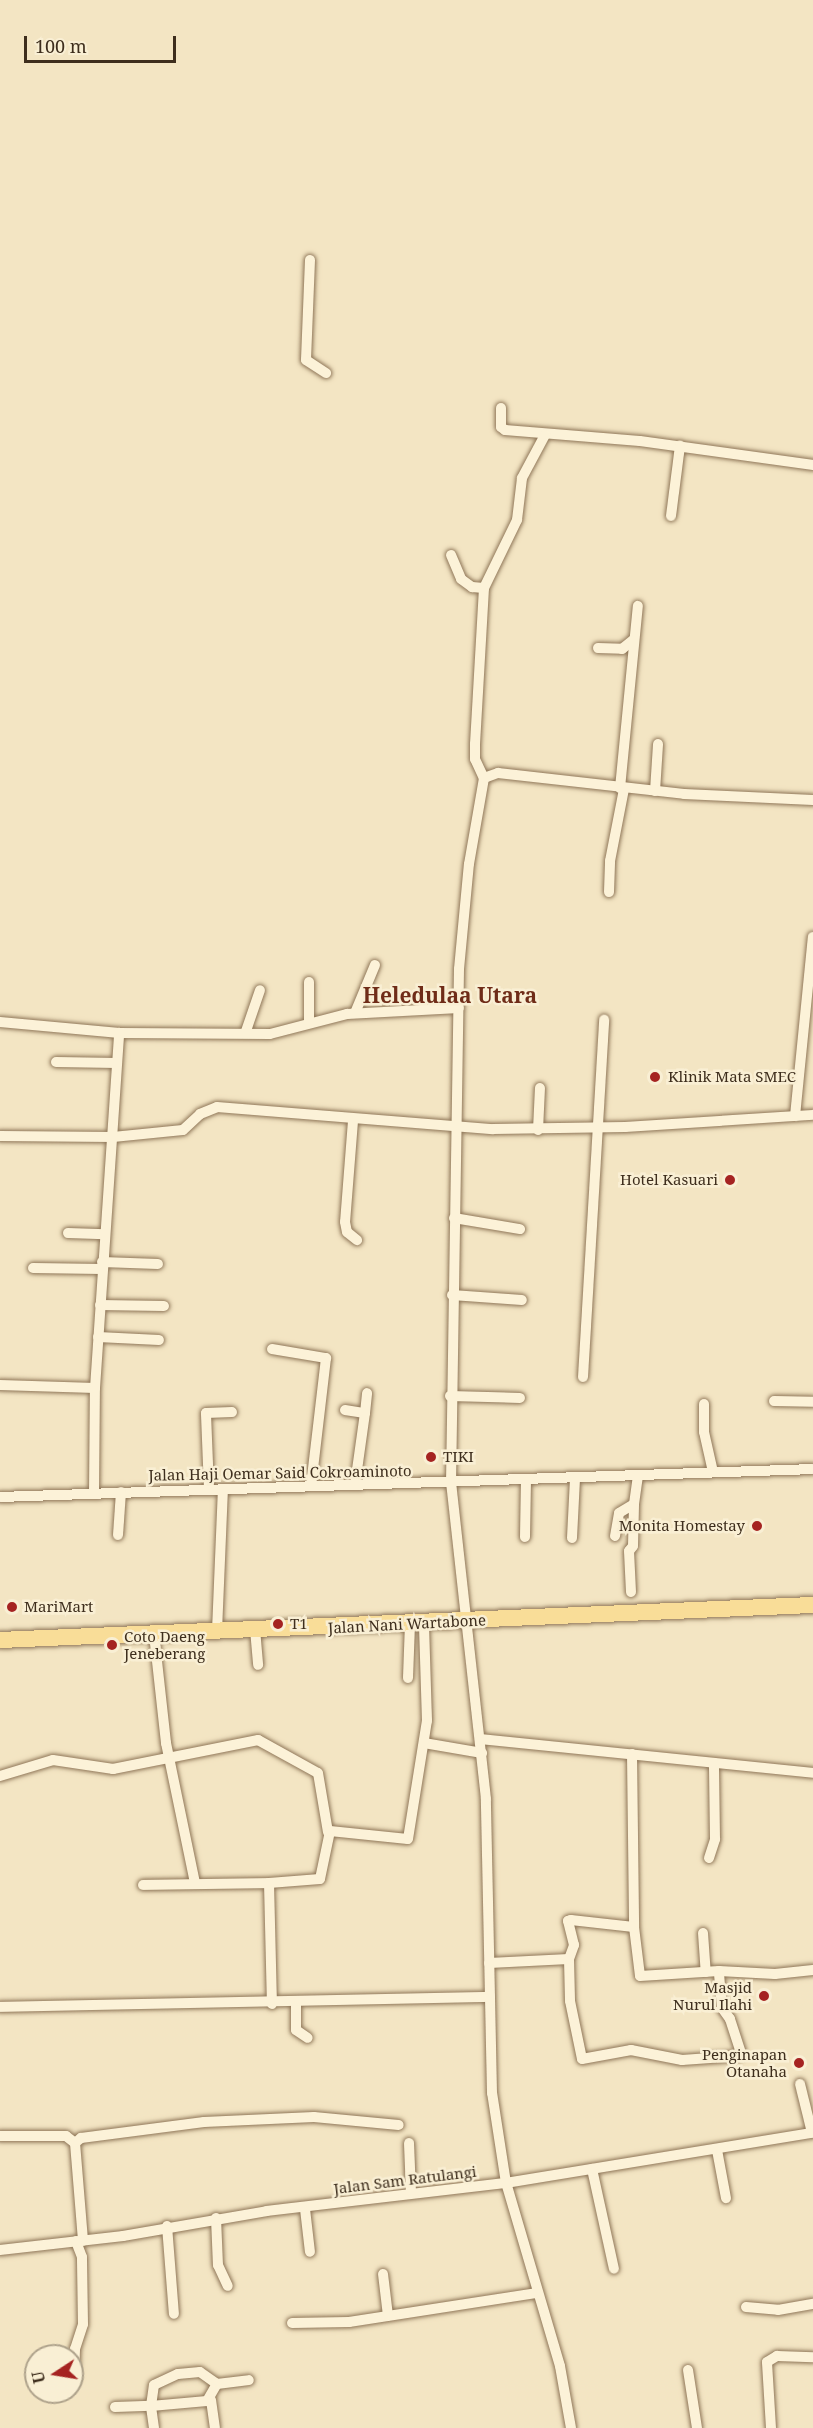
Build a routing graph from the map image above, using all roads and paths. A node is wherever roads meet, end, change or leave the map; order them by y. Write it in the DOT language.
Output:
graph roads {
  1 [pos="310,260"];
  2 [pos="326,373"];
  3 [pos="500,416"];
  4 [pos="545,435"];
  5 [pos="680,446"];
  6 [pos="813,465"];
  7 [pos="671,516"];
  8 [pos="452,555"];
  9 [pos="484,588"];
  10 [pos="638,606"];
  11 [pos="633,640"];
  12 [pos="598,648"];
  13 [pos="658,744"];
  14 [pos="484,778"];
  15 [pos="622,788"];
  16 [pos="655,791"];
  17 [pos="813,800"];
  18 [pos="609,892"];
  19 [pos="813,937"];
  20 [pos="375,966"];
  21 [pos="309,982"];
  22 [pos="260,990"];
  23 [pos="459,1008"];
  24 [pos="355,1013"];
  25 [pos="604,1020"];
  26 [pos="0,1022"];
  27 [pos="309,1023"];
  28 [pos="246,1031"];
  29 [pos="119,1033"];
  30 [pos="56,1062"];
  31 [pos="117,1063"];
  32 [pos="540,1088"];
  33 [pos="813,1115"];
  34 [pos="795,1116"];
  35 [pos="353,1120"];
  36 [pos="458,1127"];
  37 [pos="598,1128"];
  38 [pos="538,1130"];
  39 [pos="0,1136"];
  40 [pos="113,1137"];
  41 [pos="454,1218"];
  42 [pos="520,1229"];
  43 [pos="68,1233"];
  44 [pos="105,1234"];
  45 [pos="357,1240"];
  46 [pos="158,1264"];
  47 [pos="102,1266"];
  48 [pos="33,1268"];
  49 [pos="452,1295"];
  50 [pos="522,1300"];
  51 [pos="100,1305"];
  52 [pos="164,1306"];
  53 [pos="98,1337"];
  54 [pos="159,1340"];
  55 [pos="272,1349"];
  56 [pos="583,1377"];
  57 [pos="0,1385"];
  58 [pos="95,1388"];
  59 [pos="367,1393"];
  60 [pos="450,1396"];
  61 [pos="520,1398"];
  62 [pos="774,1401"];
  63 [pos="813,1402"];
  64 [pos="704,1404"];
  65 [pos="345,1410"];
  66 [pos="232,1412"];
  67 [pos="365,1413"];
  68 [pos="813,1469"];
  69 [pos="713,1472"];
  70 [pos="638,1476"];
  71 [pos="575,1478"];
  72 [pos="526,1480"];
  73 [pos="355,1484"];
  74 [pos="451,1484"];
  75 [pos="311,1485"];
  76 [pos="209,1489"];
  77 [pos="223,1489"];
  78 [pos="120,1492"];
  79 [pos="94,1494"];
  80 [pos="0,1497"];
  81 [pos="634,1504"];
  82 [pos="118,1535"];
  83 [pos="615,1536"];
  84 [pos="525,1537"];
  85 [pos="572,1538"];
  86 [pos="631,1592"];
  87 [pos="813,1605"];
  88 [pos="463,1621"];
  89 [pos="417,1624"];
  90 [pos="255,1629"];
  91 [pos="217,1631"];
  92 [pos="154,1634"];
  93 [pos="0,1640"];
  94 [pos="258,1665"];
  95 [pos="408,1678"];
  96 [pos="480,1739"];
  97 [pos="424,1743"];
  98 [pos="482,1753"];
  99 [pos="632,1754"];
  100 [pos="170,1759"];
  101 [pos="714,1763"];
  102 [pos="813,1773"];
  103 [pos="0,1776"];
  104 [pos="328,1832"];
  105 [pos="709,1858"];
  106 [pos="195,1883"];
  107 [pos="269,1883"];
  108 [pos="143,1885"];
  109 [pos="634,1927"];
  110 [pos="703,1933"];
  111 [pos="569,1959"];
  112 [pos="489,1963"];
  113 [pos="813,1970"];
  114 [pos="719,1971"];
  115 [pos="706,1972"];
  116 [pos="490,1997"];
  117 [pos="272,2004"];
  118 [pos="296,2004"];
  119 [pos="0,2007"];
  120 [pos="308,2038"];
  121 [pos="800,2084"];
  122 [pos="399,2125"];
  123 [pos="812,2133"];
  124 [pos="0,2136"];
  125 [pos="75,2143"];
  126 [pos="409,2143"];
  127 [pos="717,2150"];
  128 [pos="592,2169"];
  129 [pos="506,2183"];
  130 [pos="411,2193"];
  131 [pos="726,2198"];
  132 [pos="304,2208"];
  133 [pos="216,2218"];
  134 [pos="167,2226"];
  135 [pos="79,2241"];
  136 [pos="0,2250"];
  137 [pos="310,2252"];
  138 [pos="614,2269"];
  139 [pos="383,2274"];
  140 [pos="228,2286"];
  141 [pos="536,2293"];
  142 [pos="813,2304"];
  143 [pos="746,2307"];
  144 [pos="174,2314"];
  145 [pos="388,2316"];
  146 [pos="292,2323"];
  147 [pos="77,2344"];
  148 [pos="813,2357"];
  149 [pos="688,2370"];
  150 [pos="249,2380"];
  151 [pos="218,2384"];
  152 [pos="211,2400"];
  153 [pos="151,2406"];
  154 [pos="115,2407"];
  155 [pos="154,2428"];
  156 [pos="215,2428"];
  157 [pos="571,2428"];
  158 [pos="697,2428"];
  159 [pos="771,2428"];
  1 -- 2 [label="street"];
  3 -- 4 [label="street"];
  4 -- 5 [label="street"];
  4 -- 9 [label="street"];
  5 -- 6 [label="street"];
  5 -- 7 [label="street"];
  8 -- 9 [label="street"];
  9 -- 14 [label="street"];
  10 -- 11 [label="street"];
  11 -- 12 [label="street"];
  11 -- 15 [label="street"];
  13 -- 16 [label="street"];
  14 -- 15 [label="street"];
  14 -- 23 [label="street"];
  15 -- 16 [label="street"];
  15 -- 18 [label="street"];
  16 -- 17 [label="street"];
  19 -- 34 [label="street"];
  20 -- 24 [label="street"];
  21 -- 27 [label="street"];
  22 -- 28 [label="street"];
  23 -- 24 [label="street"];
  23 -- 36 [label="street"];
  24 -- 27 [label="street"];
  25 -- 37 [label="street"];
  26 -- 29 [label="street"];
  27 -- 28 [label="street"];
  28 -- 29 [label="street"];
  29 -- 31 [label="street"];
  30 -- 31 [label="street"];
  31 -- 40 [label="street"];
  32 -- 38 [label="street"];
  33 -- 34 [label="street"];
  34 -- 37 [label="street"];
  35 -- 36 [label="street"];
  35 -- 40 [label="street"];
  35 -- 45 [label="street"];
  36 -- 38 [label="street"];
  36 -- 41 [label="street"];
  37 -- 38 [label="street"];
  37 -- 56 [label="street"];
  39 -- 40 [label="street"];
  40 -- 44 [label="street"];
  41 -- 42 [label="street"];
  41 -- 49 [label="street"];
  43 -- 44 [label="street"];
  44 -- 47 [label="street"];
  46 -- 47 [label="street"];
  47 -- 48 [label="street"];
  47 -- 51 [label="street"];
  49 -- 50 [label="street"];
  49 -- 60 [label="street"];
  51 -- 52 [label="street"];
  51 -- 53 [label="street"];
  53 -- 54 [label="street"];
  53 -- 58 [label="street"];
  55 -- 75 [label="street"];
  57 -- 58 [label="street"];
  58 -- 79 [label="street"];
  59 -- 67 [label="street"];
  60 -- 61 [label="street"];
  60 -- 74 [label="street"];
  62 -- 63 [label="street"];
  64 -- 69 [label="street"];
  65 -- 67 [label="street"];
  66 -- 76 [label="street"];
  67 -- 73 [label="street"];
  68 -- 69 [label="street, Jalan Haji Oemar Said Cokroaminoto"];
  69 -- 70 [label="street, Jalan Haji Oemar Said Cokroaminoto"];
  70 -- 71 [label="street, Jalan Haji Oemar Said Cokroaminoto"];
  70 -- 81 [label="street"];
  71 -- 72 [label="street, Jalan Haji Oemar Said Cokroaminoto"];
  71 -- 85 [label="street"];
  72 -- 74 [label="street, Jalan Haji Oemar Said Cokroaminoto"];
  72 -- 84 [label="street"];
  73 -- 74 [label="street, Jalan Haji Oemar Said Cokroaminoto"];
  73 -- 75 [label="street, Jalan Haji Oemar Said Cokroaminoto"];
  74 -- 88 [label="street"];
  75 -- 77 [label="street, Jalan Haji Oemar Said Cokroaminoto"];
  76 -- 77 [label="street, Jalan Haji Oemar Said Cokroaminoto"];
  76 -- 78 [label="street, Jalan Haji Oemar Said Cokroaminoto"];
  77 -- 91 [label="street"];
  78 -- 79 [label="street, Jalan Haji Oemar Said Cokroaminoto"];
  78 -- 82 [label="street"];
  79 -- 80 [label="street, Jalan Haji Oemar Said Cokroaminoto"];
  81 -- 83 [label="street"];
  81 -- 86 [label="street"];
  87 -- 88 [label="main road, Jalan Nani Wartabone"];
  88 -- 89 [label="main road, Jalan Nani Wartabone"];
  88 -- 96 [label="street"];
  89 -- 90 [label="main road, Jalan Nani Wartabone"];
  89 -- 95 [label="street"];
  89 -- 97 [label="street"];
  90 -- 91 [label="main road, Jalan Nani Wartabone"];
  90 -- 94 [label="street"];
  91 -- 92 [label="main road, Jalan Nani Wartabone"];
  92 -- 93 [label="main road, Jalan Nani Wartabone"];
  92 -- 100 [label="street"];
  96 -- 98 [label="street"];
  96 -- 99 [label="street"];
  97 -- 98 [label="street"];
  97 -- 104 [label="street"];
  98 -- 112 [label="street"];
  99 -- 101 [label="street"];
  99 -- 109 [label="street"];
  100 -- 103 [label="street"];
  100 -- 104 [label="street"];
  100 -- 106 [label="street"];
  101 -- 102 [label="street"];
  101 -- 105 [label="street"];
  104 -- 107 [label="street"];
  106 -- 107 [label="street"];
  106 -- 108 [label="street"];
  107 -- 117 [label="street"];
  109 -- 111 [label="street"];
  109 -- 115 [label="street"];
  110 -- 115 [label="street"];
  111 -- 112 [label="street"];
  111 -- 114 [label="street"];
  112 -- 116 [label="street"];
  113 -- 114 [label="street"];
  114 -- 115 [label="street"];
  116 -- 118 [label="street"];
  116 -- 129 [label="street"];
  117 -- 118 [label="street"];
  117 -- 119 [label="street"];
  118 -- 120 [label="street"];
  121 -- 123 [label="street"];
  122 -- 125 [label="street"];
  123 -- 127 [label="street, Jalan Sam Ratulangi"];
  124 -- 125 [label="street"];
  125 -- 135 [label="street"];
  126 -- 130 [label="street"];
  127 -- 128 [label="street, Jalan Sam Ratulangi"];
  127 -- 131 [label="street"];
  128 -- 129 [label="street, Jalan Sam Ratulangi"];
  128 -- 138 [label="street"];
  129 -- 130 [label="street, Jalan Sam Ratulangi"];
  129 -- 141 [label="street"];
  130 -- 132 [label="street, Jalan Sam Ratulangi"];
  132 -- 133 [label="street, Jalan Sam Ratulangi"];
  132 -- 137 [label="street"];
  133 -- 134 [label="street, Jalan Sam Ratulangi"];
  133 -- 140 [label="street"];
  134 -- 135 [label="street, Jalan Sam Ratulangi"];
  134 -- 144 [label="street"];
  135 -- 136 [label="street, Jalan Sam Ratulangi"];
  135 -- 147 [label="street"];
  139 -- 145 [label="street"];
  141 -- 145 [label="street"];
  141 -- 157 [label="street"];
  142 -- 143 [label="street"];
  145 -- 146 [label="street"];
  148 -- 159 [label="street"];
  149 -- 158 [label="street"];
  150 -- 151 [label="street"];
  151 -- 152 [label="street"];
  151 -- 153 [label="street"];
  152 -- 153 [label="street"];
  152 -- 156 [label="street"];
  153 -- 154 [label="street"];
  153 -- 155 [label="street"];
}
